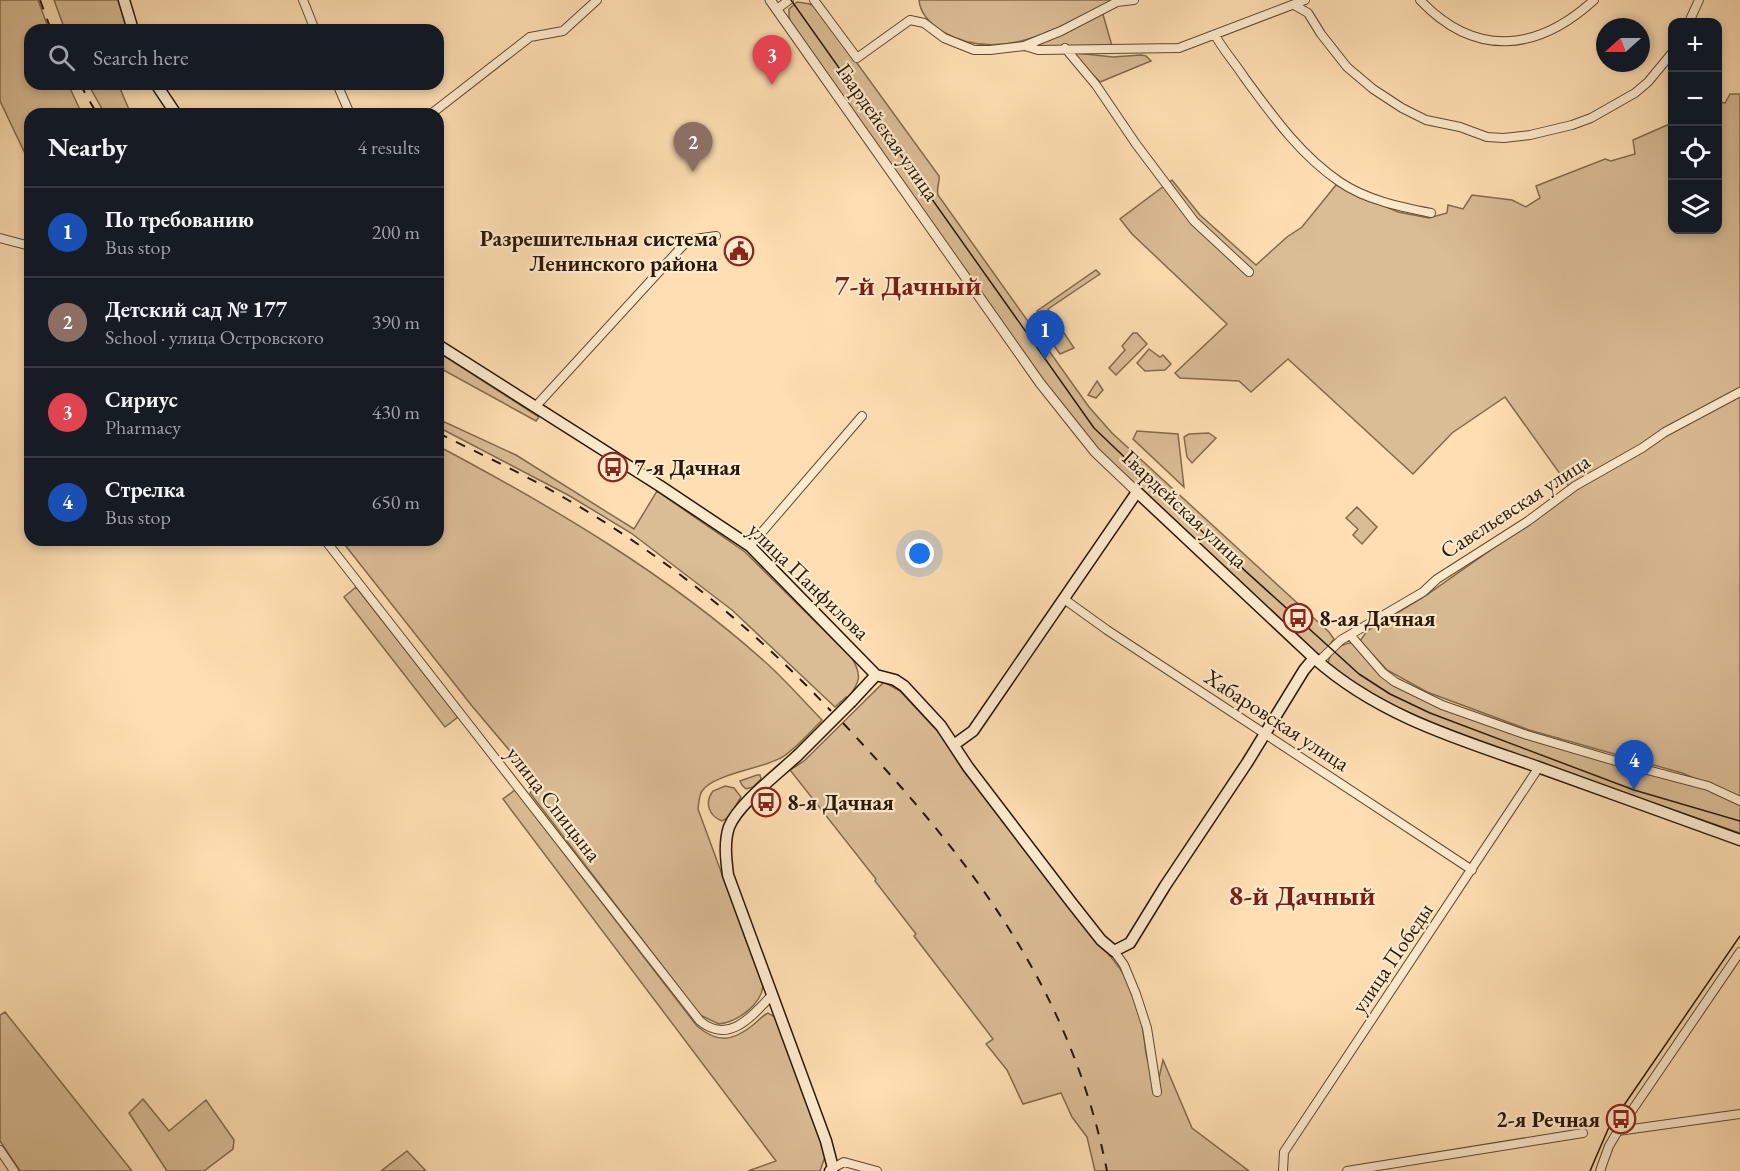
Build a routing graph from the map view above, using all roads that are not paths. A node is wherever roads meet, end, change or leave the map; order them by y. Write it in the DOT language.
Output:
graph roads {
  1 [pos="124,0"];
  2 [pos="303,0"];
  3 [pos="770,0"];
  4 [pos="789,0"];
  5 [pos="814,0"];
  6 [pos="1134,0"];
  7 [pos="1305,0"];
  8 [pos="1420,0"];
  9 [pos="1594,0"];
  10 [pos="1699,0"];
  11 [pos="591,2"];
  12 [pos="1294,5"];
  13 [pos="777,9"];
  14 [pos="1691,18"];
  15 [pos="132,24"];
  16 [pos="313,24"];
  17 [pos="1215,35"];
  18 [pos="1024,46"];
  19 [pos="1065,48"];
  20 [pos="1668,58"];
  21 [pos="160,90"];
  22 [pos="340,90"];
  23 [pos="172,108"];
  24 [pos="348,108"];
  25 [pos="439,108"];
  26 [pos="1431,213"];
  27 [pos="716,236"];
  28 [pos="0,238"];
  29 [pos="24,244"];
  30 [pos="1249,272"];
  31 [pos="444,349"];
  32 [pos="1740,392"];
  33 [pos="536,406"];
  34 [pos="862,416"];
  35 [pos="1137,492"];
  36 [pos="330,546"];
  37 [pos="750,546"];
  38 [pos="1064,599"];
  39 [pos="1351,636"];
  40 [pos="1316,660"];
  41 [pos="876,675"];
  42 [pos="1265,733"];
  43 [pos="955,744"];
  44 [pos="1539,767"];
  45 [pos="1740,801"];
  46 [pos="1740,840"];
  47 [pos="1472,870"];
  48 [pos="1114,951"];
  49 [pos="1740,952"];
  50 [pos="772,995"];
  51 [pos="1157,1092"];
  52 [pos="1740,1114"];
  53 [pos="1618,1131"];
  54 [pos="1583,1132"];
  55 [pos="0,1150"];
  56 [pos="831,1170"];
  57 [pos="14,1171"];
  58 [pos="877,1171"];
  59 [pos="1283,1171"];
  60 [pos="1347,1171"];
  61 [pos="1600,1171"];
  1 -- 15 [label="main road"];
  2 -- 16 [label="street"];
  3 -- 13 [label="street, Гвардейская улица"];
  4 -- 13 [label="street"];
  5 -- 18 [label="street"];
  6 -- 18 [label="street"];
  7 -- 12 [label="street"];
  8 -- 9 [label="street"];
  10 -- 14 [label="street"];
  11 -- 25 [label="street"];
  12 -- 17 [label="street"];
  12 -- 20 [label="street"];
  13 -- 35 [label="street, Гвардейская улица"];
  17 -- 19 [label="street"];
  17 -- 26 [label="street"];
  18 -- 19 [label="street"];
  19 -- 30 [label="street"];
  21 -- 23 [label="main road"];
  22 -- 24 [label="street"];
  27 -- 33 [label="street"];
  28 -- 29 [label="street"];
  31 -- 33 [label="main road, улица Панфилова"];
  32 -- 39 [label="street, Савельевская улица"];
  33 -- 37 [label="main road, улица Панфилова"];
  34 -- 37 [label="street"];
  35 -- 38 [label="main road"];
  35 -- 40 [label="main road, Гвардейская улица"];
  36 -- 50 [label="street, улица Спицына"];
  37 -- 41 [label="main road, улица Панфилова"];
  38 -- 42 [label="street, Хабаровская улица"];
  38 -- 43 [label="main road"];
  39 -- 40 [label="street, Савельевская улица"];
  39 -- 45 [label="street"];
  40 -- 42 [label="main road"];
  40 -- 44 [label="main road, Гвардейская улица"];
  41 -- 43 [label="main road"];
  41 -- 50 [label="main road, bridge"];
  42 -- 47 [label="street, Хабаровская улица"];
  42 -- 48 [label="main road"];
  43 -- 48 [label="main road"];
  44 -- 46 [label="main road, Гвардейская улица"];
  44 -- 47 [label="street, улица Победы"];
  47 -- 59 [label="street, улица Победы"];
  48 -- 51 [label="street"];
  49 -- 53 [label="street"];
  50 -- 56 [label="main road"];
  52 -- 53 [label="street"];
  53 -- 61 [label="street"];
  54 -- 60 [label="street"];
  55 -- 57 [label="street"];
  56 -- 58 [label="street"];
}
